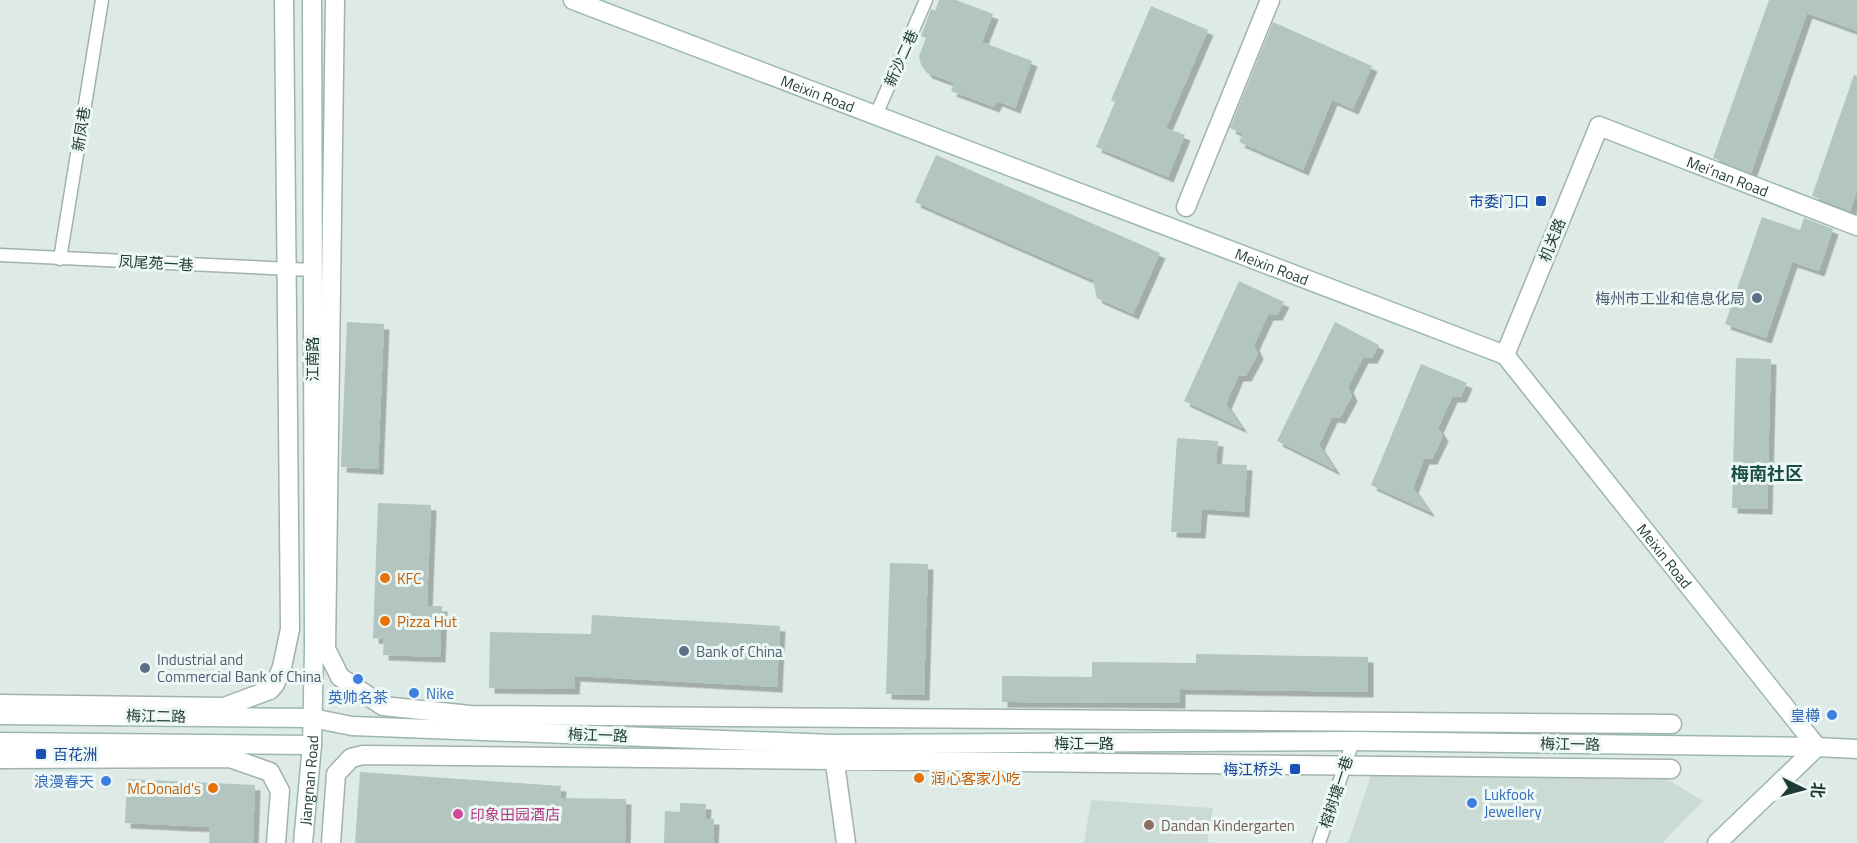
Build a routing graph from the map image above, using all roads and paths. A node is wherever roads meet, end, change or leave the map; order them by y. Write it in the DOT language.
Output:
graph roads {
  1 [pos="102,0"];
  2 [pos="284,0"];
  3 [pos="312,0"];
  4 [pos="335,0"];
  5 [pos="573,0"];
  6 [pos="926,0"];
  7 [pos="1270,0"];
  8 [pos="876,115"];
  9 [pos="1599,126"];
  10 [pos="1186,207"];
  11 [pos="1857,226"];
  12 [pos="0,255"];
  13 [pos="60,259"];
  14 [pos="312,270"];
  15 [pos="1505,355"];
  16 [pos="0,704"];
  17 [pos="0,715"];
  18 [pos="312,718"];
  19 [pos="1672,724"];
  20 [pos="1353,741"];
  21 [pos="0,742"];
  22 [pos="312,745"];
  23 [pos="1817,747"];
  24 [pos="1857,749"];
  25 [pos="833,752"];
  26 [pos="0,759"];
  27 [pos="1345,765"];
  28 [pos="1671,769"];
  29 [pos="276,843"];
  30 [pos="303,843"];
  31 [pos="331,843"];
  32 [pos="846,843"];
  33 [pos="1319,843"];
  34 [pos="1717,843"];
  1 -- 13 [label="lane, 新凤巷"];
  2 -- 16 [label="street"];
  3 -- 14 [label="street, 江南路"];
  4 -- 19 [label="street"];
  5 -- 8 [label="street, Meixin Road"];
  6 -- 8 [label="lane, 新沙二巷"];
  7 -- 10 [label="street"];
  8 -- 15 [label="street, Meixin Road"];
  9 -- 11 [label="street, Mei’nan Road"];
  9 -- 15 [label="street, 机关路"];
  12 -- 13 [label="lane, 凤尾苑一巷"];
  13 -- 14 [label="lane, 凤尾苑一巷"];
  14 -- 18 [label="street, 江南路"];
  15 -- 23 [label="street, Meixin Road"];
  17 -- 18 [label="street, 梅江二路"];
  18 -- 22 [label="street, Jiangnan Road"];
  18 -- 25 [label="street, 梅江一路"];
  20 -- 23 [label="street, 梅江一路"];
  20 -- 25 [label="street, 梅江一路"];
  20 -- 27 [label="lane, 榕树塘一巷"];
  21 -- 22 [label="street, 梅江二路"];
  22 -- 30 [label="street, Jiangnan Road"];
  23 -- 24 [label="street, 梅江一路"];
  23 -- 34 [label="street"];
  25 -- 27 [label="street"];
  25 -- 31 [label="street"];
  25 -- 32 [label="street"];
  26 -- 29 [label="street"];
  27 -- 28 [label="street"];
  27 -- 33 [label="lane, 榕树塘一巷"];
}
